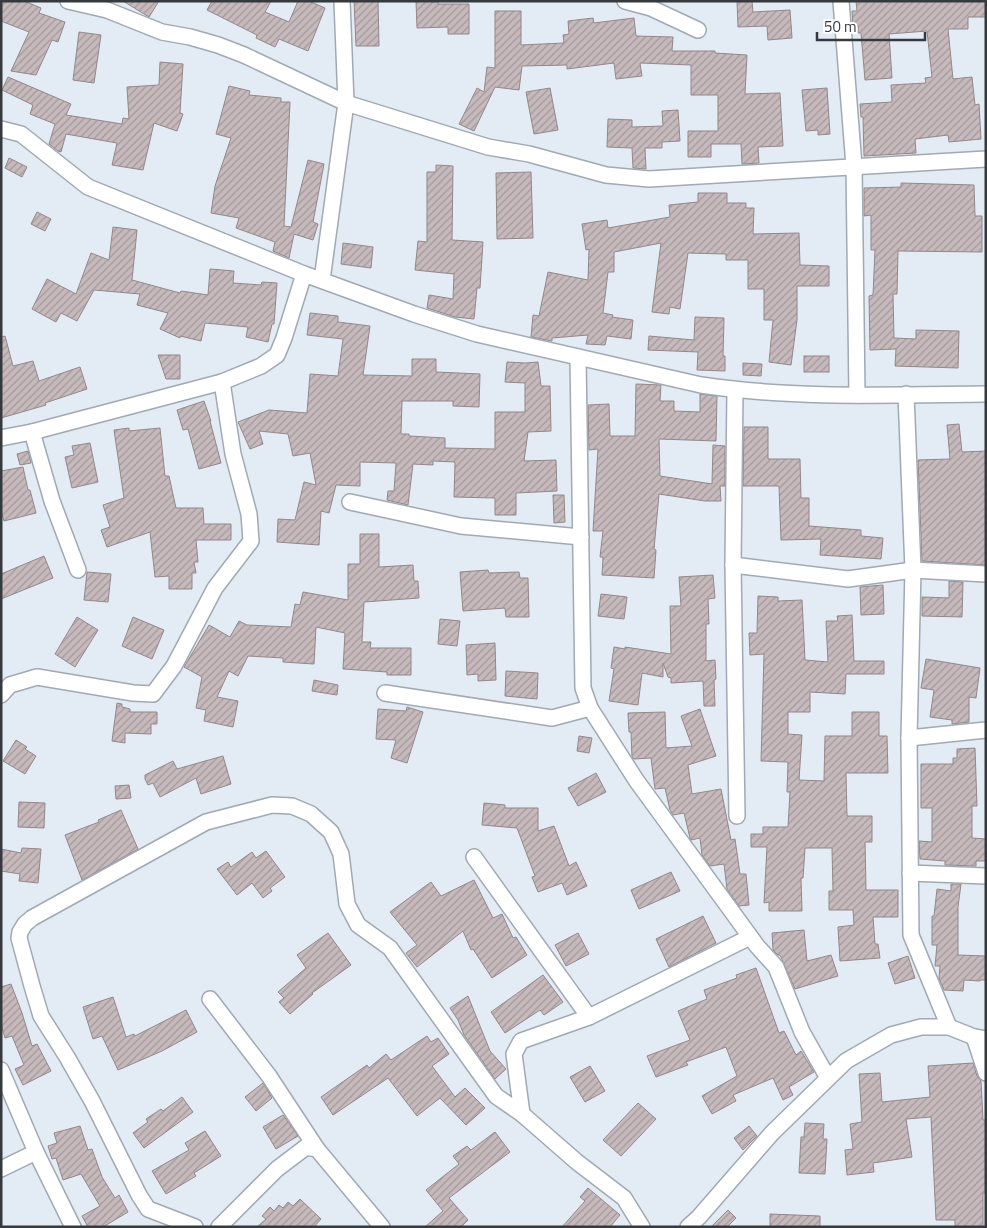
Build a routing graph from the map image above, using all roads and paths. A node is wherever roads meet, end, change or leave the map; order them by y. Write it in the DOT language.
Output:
graph roads {
  1 [pos="68,1"];
  2 [pos="342,1"];
  3 [pos="625,1"];
  4 [pos="841,1"];
  5 [pos="698,30"];
  6 [pos="346,103"];
  7 [pos="1,129"];
  8 [pos="986,158"];
  9 [pos="854,166"];
  10 [pos="304,274"];
  11 [pos="322,280"];
  12 [pos="578,356"];
  13 [pos="222,382"];
  14 [pos="735,390"];
  15 [pos="906,394"];
  16 [pos="986,394"];
  17 [pos="856,395"];
  18 [pos="32,432"];
  19 [pos="1,438"];
  20 [pos="350,502"];
  21 [pos="581,537"];
  22 [pos="733,565"];
  23 [pos="78,570"];
  24 [pos="913,570"];
  25 [pos="986,574"];
  26 [pos="385,693"];
  27 [pos="1,694"];
  28 [pos="590,708"];
  29 [pos="986,730"];
  30 [pos="909,738"];
  31 [pos="737,816"];
  32 [pos="474,857"];
  33 [pos="910,873"];
  34 [pos="986,876"];
  35 [pos="750,937"];
  36 [pos="210,999"];
  37 [pos="589,1018"];
  38 [pos="949,1027"];
  39 [pos="980,1038"];
  40 [pos="1,1070"];
  41 [pos="986,1073"];
  42 [pos="828,1078"];
  43 [pos="522,1114"];
  44 [pos="317,1149"];
  45 [pos="36,1152"];
  46 [pos="1,1169"];
  47 [pos="72,1227"];
  48 [pos="195,1227"];
  49 [pos="218,1227"];
  50 [pos="382,1227"];
  51 [pos="642,1227"];
  52 [pos="688,1227"];
  1 -- 6 [label="street"];
  2 -- 6 [label="street"];
  3 -- 5 [label="street"];
  4 -- 9 [label="street"];
  6 -- 9 [label="street"];
  6 -- 11 [label="street"];
  7 -- 10 [label="street"];
  8 -- 9 [label="street"];
  9 -- 17 [label="street"];
  10 -- 11 [label="street"];
  10 -- 13 [label="street"];
  11 -- 12 [label="street"];
  12 -- 14 [label="street"];
  12 -- 21 [label="street"];
  13 -- 18 [label="street"];
  13 -- 27 [label="street"];
  14 -- 17 [label="street"];
  14 -- 22 [label="street"];
  15 -- 16 [label="street"];
  15 -- 17 [label="street"];
  15 -- 24 [label="street"];
  18 -- 19 [label="street"];
  18 -- 23 [label="street"];
  20 -- 21 [label="street"];
  21 -- 28 [label="street"];
  22 -- 24 [label="street"];
  22 -- 31 [label="street"];
  24 -- 25 [label="street"];
  24 -- 30 [label="street"];
  26 -- 28 [label="street"];
  28 -- 35 [label="street"];
  29 -- 30 [label="street"];
  30 -- 33 [label="street"];
  32 -- 37 [label="street"];
  33 -- 34 [label="street"];
  33 -- 38 [label="street"];
  35 -- 37 [label="street"];
  35 -- 42 [label="street"];
  36 -- 44 [label="street"];
  37 -- 43 [label="street"];
  38 -- 39 [label="street"];
  38 -- 42 [label="street"];
  39 -- 41 [label="street"];
  40 -- 45 [label="street"];
  42 -- 52 [label="street"];
  43 -- 48 [label="street"];
  43 -- 51 [label="street"];
  44 -- 49 [label="street"];
  44 -- 50 [label="street"];
  45 -- 46 [label="street"];
  45 -- 47 [label="street"];
}
